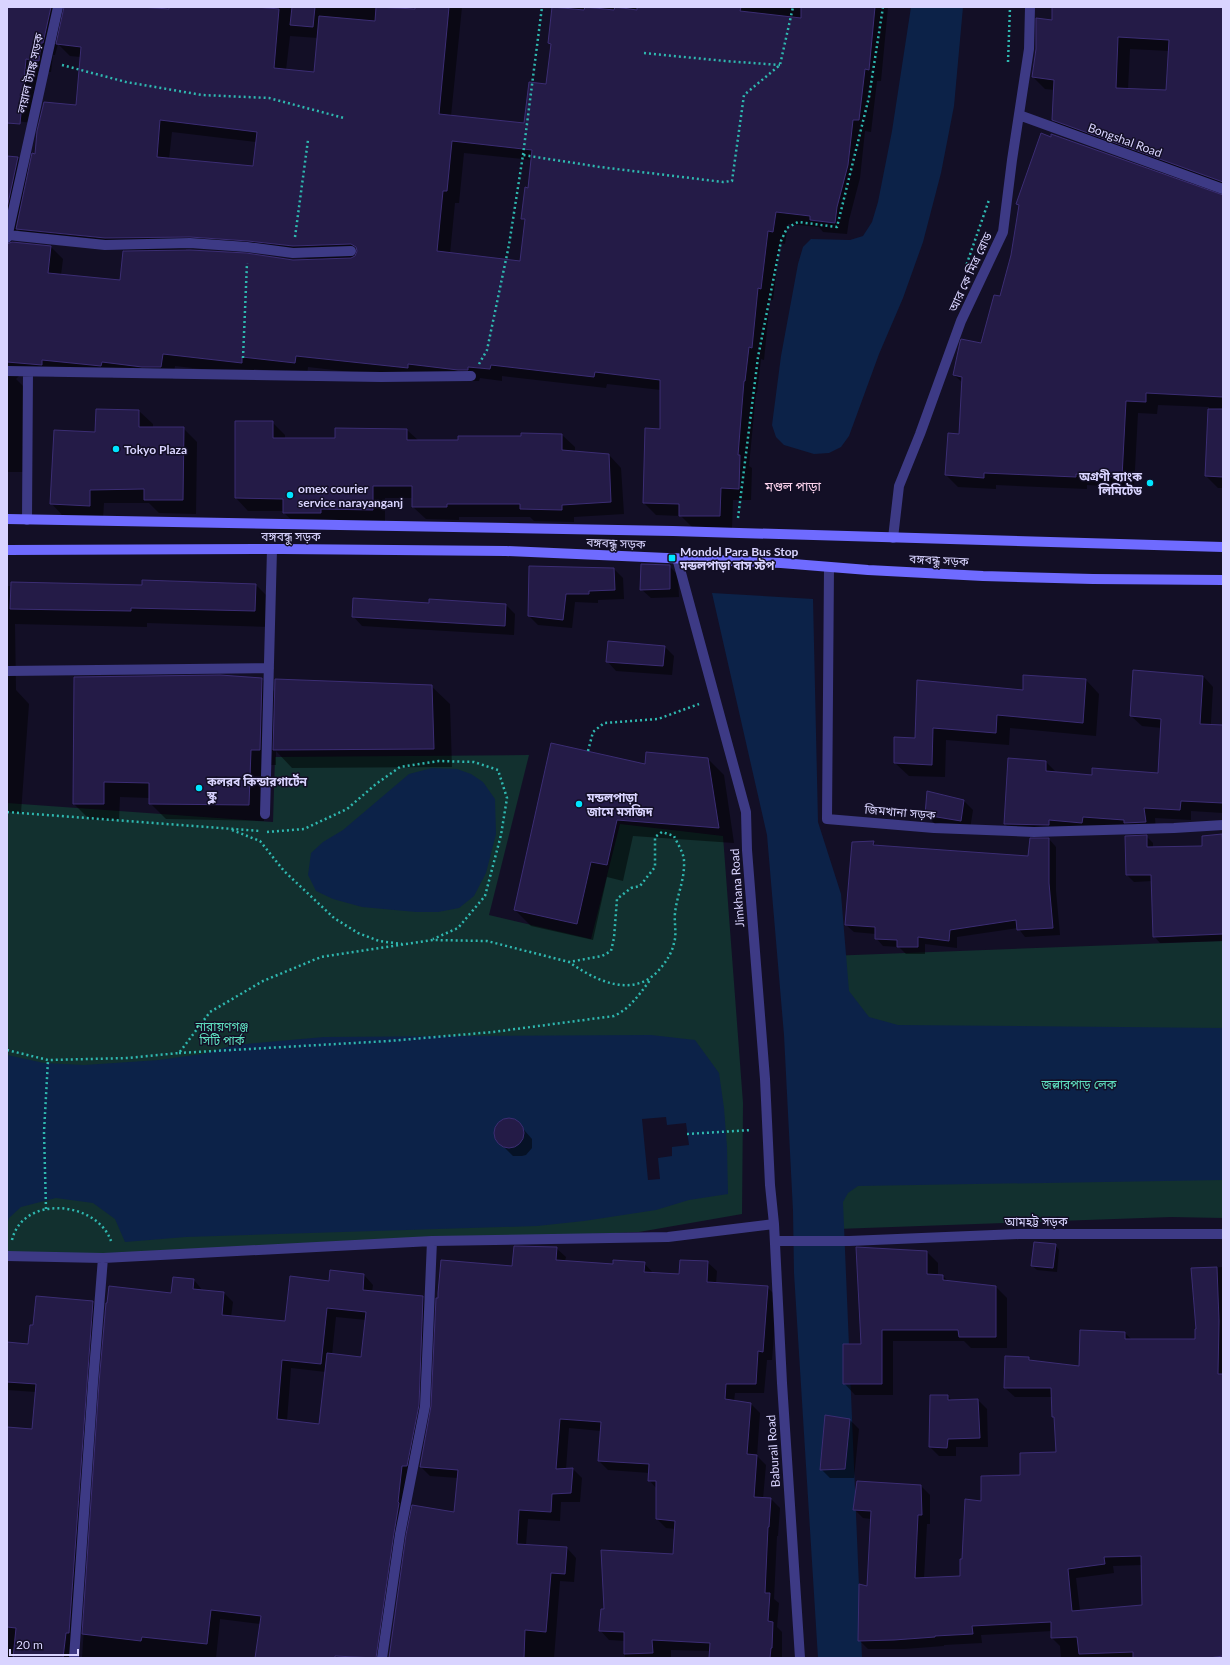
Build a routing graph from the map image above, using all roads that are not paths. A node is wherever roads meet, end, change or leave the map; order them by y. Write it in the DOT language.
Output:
graph roads {
  1 [pos="58,7"];
  2 [pos="1030,7"];
  3 [pos="1018,115"];
  4 [pos="1223,189"];
  5 [pos="7,237"];
  6 [pos="351,251"];
  7 [pos="7,371"];
  8 [pos="28,372"];
  9 [pos="471,376"];
  10 [pos="7,519"];
  11 [pos="27,520"];
  12 [pos="893,538"];
  13 [pos="1223,547"];
  14 [pos="272,549"];
  15 [pos="7,550"];
  16 [pos="677,558"];
  17 [pos="829,566"];
  18 [pos="1223,580"];
  19 [pos="268,668"];
  20 [pos="7,671"];
  21 [pos="265,814"];
  22 [pos="1223,825"];
  23 [pos="774,1224"];
  24 [pos="1223,1234"];
  25 [pos="432,1241"];
  26 [pos="775,1241"];
  27 [pos="8,1256"];
  28 [pos="103,1258"];
  29 [pos="74,1658"];
  30 [pos="382,1658"];
  31 [pos="800,1658"];
  1 -- 5 [label="street, লয়াল ট্যাঙ্ক সড়ক"];
  2 -- 3 [label="street, আর কে মিত্র রোড"];
  3 -- 4 [label="street, Bongshal Road"];
  3 -- 12 [label="street, আর কে মিত্র রোড"];
  5 -- 6 [label="street"];
  7 -- 8 [label="street"];
  8 -- 9 [label="street"];
  8 -- 11 [label="street"];
  10 -- 11 [label="main road, বঙ্গবন্ধু সড়ক"];
  11 -- 12 [label="main road, বঙ্গবন্ধু সড়ক"];
  12 -- 13 [label="main road, বঙ্গবন্ধু সড়ক"];
  14 -- 15 [label="main road, বঙ্গবন্ধু সড়ক"];
  14 -- 16 [label="main road, বঙ্গবন্ধু সড়ক"];
  14 -- 19 [label="street"];
  16 -- 17 [label="main road, বঙ্গবন্ধু সড়ক"];
  16 -- 23 [label="street, Jimkhana Road"];
  17 -- 18 [label="main road, বঙ্গবন্ধু সড়ক"];
  17 -- 22 [label="street, জিমখানা সড়ক"];
  19 -- 20 [label="street"];
  19 -- 21 [label="street"];
  23 -- 25 [label="street"];
  23 -- 26 [label="street, Baburail Road"];
  24 -- 26 [label="street, আমহট্ট সড়ক"];
  25 -- 28 [label="street"];
  25 -- 30 [label="street"];
  26 -- 31 [label="street, Baburail Road"];
  27 -- 28 [label="street"];
  28 -- 29 [label="street"];
}
